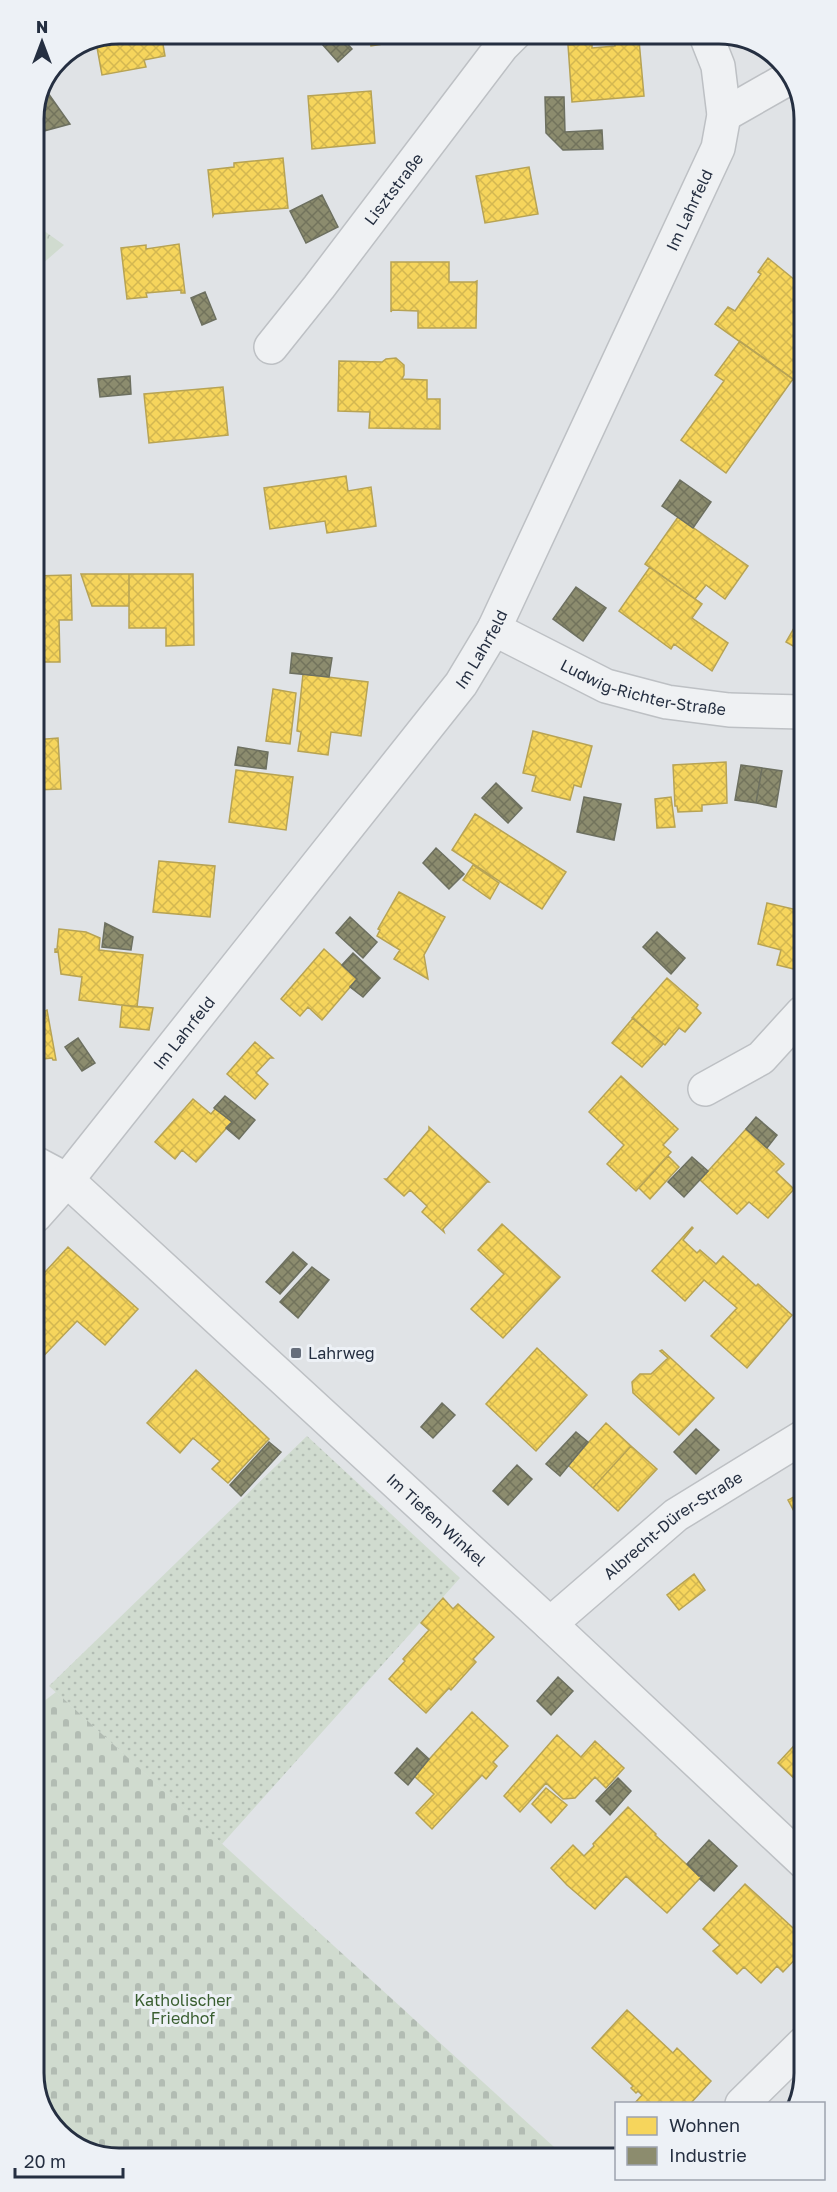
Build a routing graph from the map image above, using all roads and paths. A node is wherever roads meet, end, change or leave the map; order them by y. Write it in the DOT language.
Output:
graph roads {
  1 [pos="504,44"];
  2 [pos="709,44"];
  3 [pos="783,81"];
  4 [pos="724,115"];
  5 [pos="271,347"];
  6 [pos="495,629"];
  7 [pos="794,712"];
  8 [pos="794,1022"];
  9 [pos="705,1089"];
  10 [pos="44,1168"];
  11 [pos="67,1180"];
  12 [pos="44,1206"];
  13 [pos="794,1443"];
  14 [pos="550,1624"];
  15 [pos="794,1853"];
  16 [pos="794,2053"];
  17 [pos="743,2102"];
  1 -- 5 [label="street, Lisztstraße"];
  2 -- 4 [label="street, Im Lahrfeld"];
  3 -- 4 [label="street"];
  4 -- 6 [label="street, Im Lahrfeld"];
  6 -- 7 [label="street, Ludwig-Richter-Straße"];
  6 -- 11 [label="street, Im Lahrfeld"];
  8 -- 9 [label="street"];
  10 -- 11 [label="street, Im Tiefen Winkel"];
  11 -- 12 [label="street"];
  11 -- 14 [label="street, Im Tiefen Winkel"];
  13 -- 14 [label="street, Albrecht-Dürer-Straße"];
  14 -- 15 [label="street, Im Tiefen Winkel"];
  16 -- 17 [label="street"];
}
